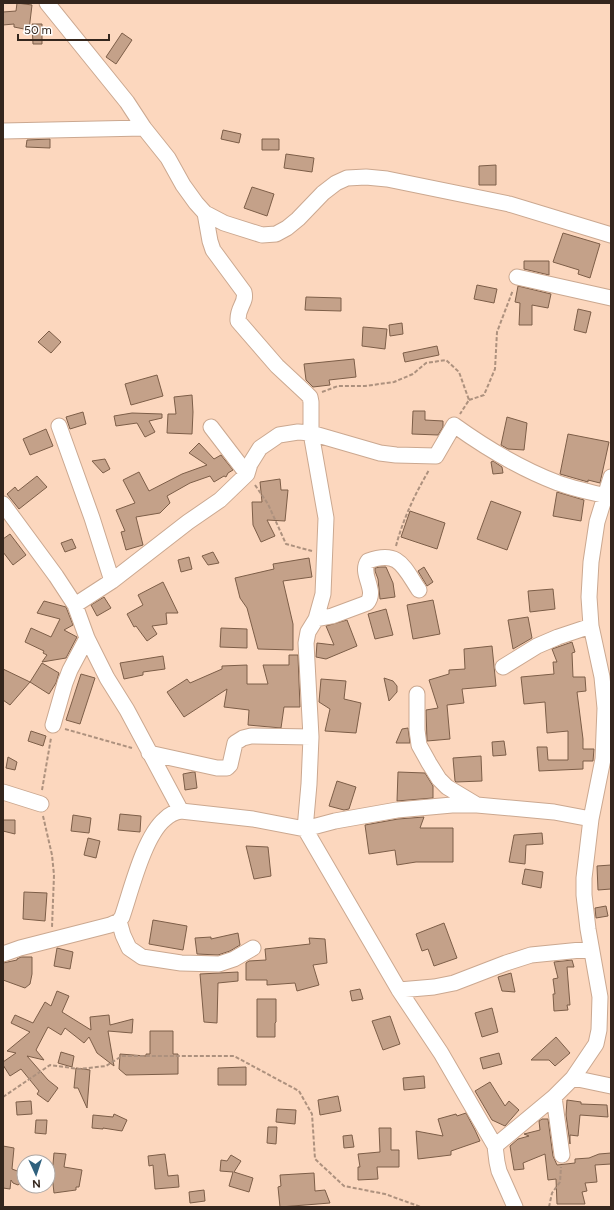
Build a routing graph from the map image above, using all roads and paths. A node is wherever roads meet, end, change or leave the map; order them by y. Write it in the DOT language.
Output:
graph roads {
  1 [pos="46,3"];
  2 [pos="144,128"];
  3 [pos="3,131"];
  4 [pos="205,213"];
  5 [pos="611,235"];
  6 [pos="517,277"];
  7 [pos="611,298"];
  8 [pos="310,397"];
  9 [pos="469,400"];
  10 [pos="454,425"];
  11 [pos="59,426"];
  12 [pos="211,427"];
  13 [pos="311,433"];
  14 [pos="436,456"];
  15 [pos="247,474"];
  16 [pos="611,477"];
  17 [pos="608,497"];
  18 [pos="3,504"];
  19 [pos="324,555"];
  20 [pos="392,558"];
  21 [pos="112,582"];
  22 [pos="419,590"];
  23 [pos="75,605"];
  24 [pos="316,619"];
  25 [pos="590,626"];
  26 [pos="87,638"];
  27 [pos="503,667"];
  28 [pos="417,694"];
  29 [pos="53,725"];
  30 [pos="311,737"];
  31 [pos="150,753"];
  32 [pos="607,758"];
  33 [pos="3,792"];
  34 [pos="41,804"];
  35 [pos="477,805"];
  36 [pos="181,811"];
  37 [pos="591,819"];
  38 [pos="305,829"];
  39 [pos="119,920"];
  40 [pos="52,940"];
  41 [pos="253,948"];
  42 [pos="591,949"];
  43 [pos="3,954"];
  44 [pos="611,986"];
  45 [pos="399,990"];
  46 [pos="600,997"];
  47 [pos="573,1078"];
  48 [pos="611,1086"];
  49 [pos="3,1097"];
  50 [pos="554,1097"];
  51 [pos="495,1146"];
  52 [pos="562,1155"];
  53 [pos="421,1207"];
  54 [pos="515,1207"];
  55 [pos="549,1207"];
  1 -- 2 [label="street"];
  2 -- 3 [label="street"];
  2 -- 4 [label="street"];
  4 -- 5 [label="street"];
  4 -- 8 [label="street"];
  6 -- 7 [label="street"];
  6 -- 9 [label="path"];
  8 -- 9 [label="path"];
  8 -- 13 [label="street"];
  9 -- 10 [label="path"];
  10 -- 14 [label="street"];
  10 -- 17 [label="street"];
  11 -- 21 [label="street"];
  12 -- 15 [label="street"];
  13 -- 14 [label="street"];
  13 -- 15 [label="street"];
  13 -- 19 [label="street"];
  14 -- 20 [label="path"];
  15 -- 19 [label="path"];
  15 -- 21 [label="street"];
  16 -- 17 [label="street"];
  17 -- 25 [label="street"];
  18 -- 23 [label="street"];
  19 -- 24 [label="street"];
  20 -- 22 [label="street"];
  20 -- 24 [label="street"];
  21 -- 23 [label="street"];
  23 -- 26 [label="street"];
  24 -- 30 [label="street"];
  25 -- 27 [label="street"];
  25 -- 32 [label="street"];
  26 -- 29 [label="street"];
  26 -- 31 [label="street"];
  28 -- 35 [label="street"];
  29 -- 31 [label="path"];
  29 -- 34 [label="path"];
  30 -- 31 [label="street"];
  30 -- 38 [label="street"];
  31 -- 36 [label="street"];
  32 -- 37 [label="street"];
  33 -- 34 [label="street"];
  34 -- 40 [label="path"];
  35 -- 37 [label="street"];
  35 -- 38 [label="street"];
  36 -- 38 [label="street"];
  36 -- 39 [label="street"];
  37 -- 42 [label="street"];
  38 -- 45 [label="street"];
  39 -- 40 [label="street"];
  39 -- 41 [label="street"];
  40 -- 43 [label="street"];
  42 -- 45 [label="street"];
  42 -- 46 [label="street"];
  44 -- 46 [label="street"];
  45 -- 51 [label="street"];
  46 -- 47 [label="street"];
  47 -- 48 [label="street"];
  47 -- 50 [label="street"];
  49 -- 53 [label="path"];
  50 -- 51 [label="street"];
  50 -- 52 [label="street"];
  51 -- 54 [label="street"];
  52 -- 55 [label="path"];
}
